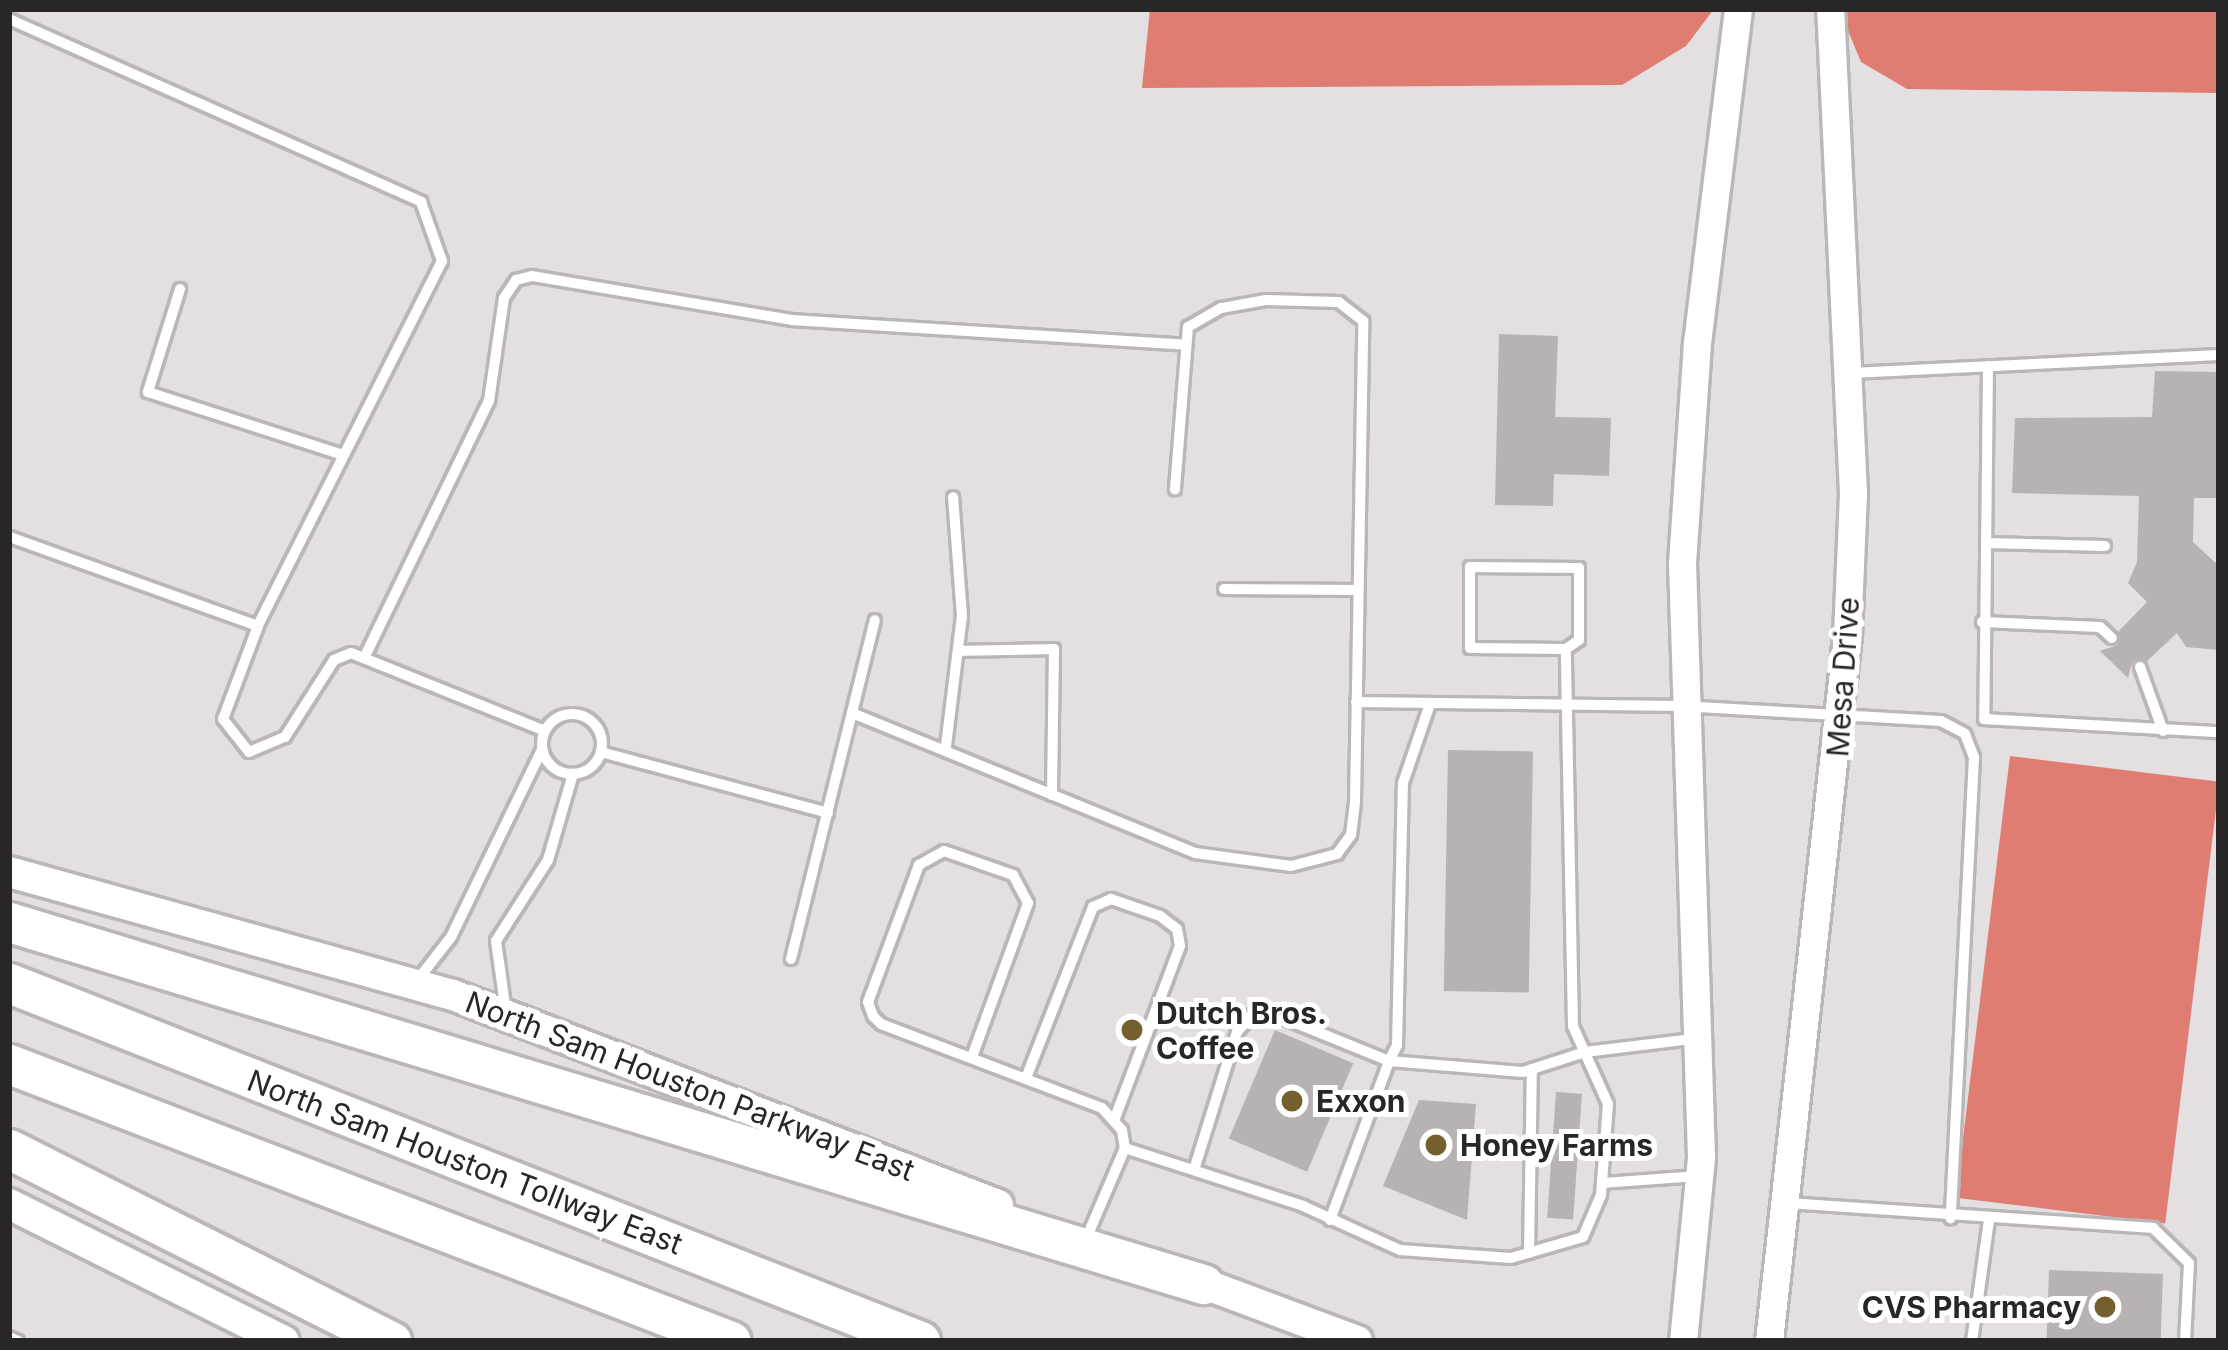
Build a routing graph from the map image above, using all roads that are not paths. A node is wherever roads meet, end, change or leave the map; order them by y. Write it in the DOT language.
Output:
graph roads {
  1 [pos="1738,9"];
  2 [pos="1830,9"];
  3 [pos="9,19"];
  4 [pos="180,289"];
  5 [pos="1185,345"];
  6 [pos="2219,356"];
  7 [pos="1988,366"];
  8 [pos="1848,374"];
  9 [pos="343,455"];
  10 [pos="1175,489"];
  11 [pos="953,497"];
  12 [pos="9,537"];
  13 [pos="1986,543"];
  14 [pos="2105,546"];
  15 [pos="1224,589"];
  16 [pos="1358,590"];
  17 [pos="874,620"];
  18 [pos="1982,622"];
  19 [pos="258,626"];
  20 [pos="2112,638"];
  21 [pos="1566,649"];
  22 [pos="959,651"];
  23 [pos="366,654"];
  24 [pos="2140,667"];
  25 [pos="1356,702"];
  26 [pos="1430,704"];
  27 [pos="1566,705"];
  28 [pos="1681,706"];
  29 [pos="852,713"];
  30 [pos="1843,715"];
  31 [pos="1984,719"];
  32 [pos="544,731"];
  33 [pos="2163,731"];
  34 [pos="2219,732"];
  35 [pos="1965,734"];
  36 [pos="946,746"];
  37 [pos="542,750"];
  38 [pos="601,752"];
  39 [pos="573,774"];
  40 [pos="1052,795"];
  41 [pos="828,813"];
  42 [pos="9,872"];
  43 [pos="9,922"];
  44 [pos="791,958"];
  45 [pos="9,983"];
  46 [pos="414,984"];
  47 [pos="507,1016"];
  48 [pos="1696,1039"];
  49 [pos="1585,1052"];
  50 [pos="972,1057"];
  51 [pos="1388,1061"];
  52 [pos="9,1064"];
  53 [pos="1532,1069"];
  54 [pos="1026,1078"];
  55 [pos="1115,1118"];
  56 [pos="1125,1148"];
  57 [pos="9,1149"];
  58 [pos="1194,1170"];
  59 [pos="1700,1176"];
  60 [pos="1602,1183"];
  61 [pos="1789,1203"];
  62 [pos="9,1204"];
  63 [pos="1952,1218"];
  64 [pos="1330,1220"];
  65 [pos="1989,1220"];
  66 [pos="1086,1239"];
  67 [pos="1529,1253"];
  68 [pos="1203,1284"];
  69 [pos="9,1337"];
  70 [pos="18,1341"];
  71 [pos="284,1341"];
  72 [pos="391,1341"];
  73 [pos="731,1341"];
  74 [pos="920,1341"];
  75 [pos="1357,1341"];
  76 [pos="1683,1341"];
  77 [pos="1769,1341"];
  78 [pos="1972,1341"];
  79 [pos="2185,1341"];
  1 -- 28 [label="street"];
  2 -- 8 [label="street, Mesa Drive"];
  3 -- 9 [label="lane"];
  4 -- 9 [label="lane"];
  5 -- 10 [label="lane"];
  5 -- 16 [label="lane"];
  5 -- 23 [label="lane"];
  6 -- 7 [label="lane"];
  7 -- 8 [label="lane"];
  7 -- 13 [label="lane"];
  8 -- 30 [label="street, Mesa Drive"];
  9 -- 19 [label="lane"];
  11 -- 22 [label="lane"];
  12 -- 19 [label="lane"];
  13 -- 14 [label="lane"];
  13 -- 18 [label="lane"];
  15 -- 16 [label="lane"];
  16 -- 25 [label="lane"];
  17 -- 29 [label="lane"];
  18 -- 20 [label="lane"];
  18 -- 31 [label="lane"];
  19 -- 23 [label="lane"];
  21 -- 21 [label="lane"];
  21 -- 27 [label="lane"];
  22 -- 36 [label="lane"];
  22 -- 40 [label="lane"];
  23 -- 32 [label="lane"];
  24 -- 33 [label="lane"];
  25 -- 26 [label="lane"];
  25 -- 40 [label="lane"];
  26 -- 27 [label="lane"];
  26 -- 51 [label="lane"];
  27 -- 28 [label="lane"];
  27 -- 49 [label="lane"];
  28 -- 30 [label="lane"];
  28 -- 48 [label="street"];
  29 -- 36 [label="lane"];
  29 -- 41 [label="lane"];
  30 -- 35 [label="lane"];
  30 -- 61 [label="street, Mesa Drive"];
  31 -- 33 [label="lane"];
  31 -- 35 [label="lane"];
  32 -- 37 [label="lane"];
  32 -- 38 [label="lane"];
  33 -- 34 [label="lane"];
  35 -- 63 [label="lane"];
  36 -- 40 [label="lane"];
  37 -- 39 [label="lane"];
  37 -- 46 [label="lane"];
  38 -- 39 [label="lane"];
  38 -- 41 [label="lane"];
  39 -- 47 [label="lane"];
  41 -- 44 [label="lane"];
  42 -- 46 [label="main road, North Sam Houston Parkway East"];
  43 -- 68 [label="highway"];
  45 -- 74 [label="highway, North Sam Houston Tollway East"];
  46 -- 47 [label="main road, North Sam Houston Parkway East"];
  47 -- 66 [label="main road, North Sam Houston Parkway East"];
  48 -- 49 [label="lane"];
  48 -- 59 [label="street"];
  49 -- 53 [label="lane"];
  49 -- 60 [label="lane"];
  50 -- 50 [label="lane"];
  50 -- 54 [label="lane"];
  51 -- 53 [label="lane"];
  51 -- 58 [label="lane"];
  51 -- 64 [label="lane"];
  52 -- 73 [label="highway"];
  53 -- 67 [label="lane"];
  54 -- 55 [label="lane"];
  54 -- 55 [label="lane"];
  55 -- 56 [label="lane"];
  56 -- 58 [label="lane"];
  56 -- 66 [label="lane"];
  57 -- 72 [label="highway"];
  58 -- 64 [label="lane"];
  59 -- 60 [label="lane"];
  59 -- 76 [label="street"];
  60 -- 67 [label="lane"];
  61 -- 63 [label="lane"];
  61 -- 77 [label="street, Mesa Drive"];
  62 -- 71 [label="main road"];
  63 -- 65 [label="lane"];
  64 -- 67 [label="lane"];
  65 -- 78 [label="lane"];
  65 -- 79 [label="lane"];
  66 -- 68 [label="main road, North Sam Houston Parkway East"];
  68 -- 75 [label="main road, North Sam Houston Parkway East"];
  69 -- 70 [label="lane"];
}
